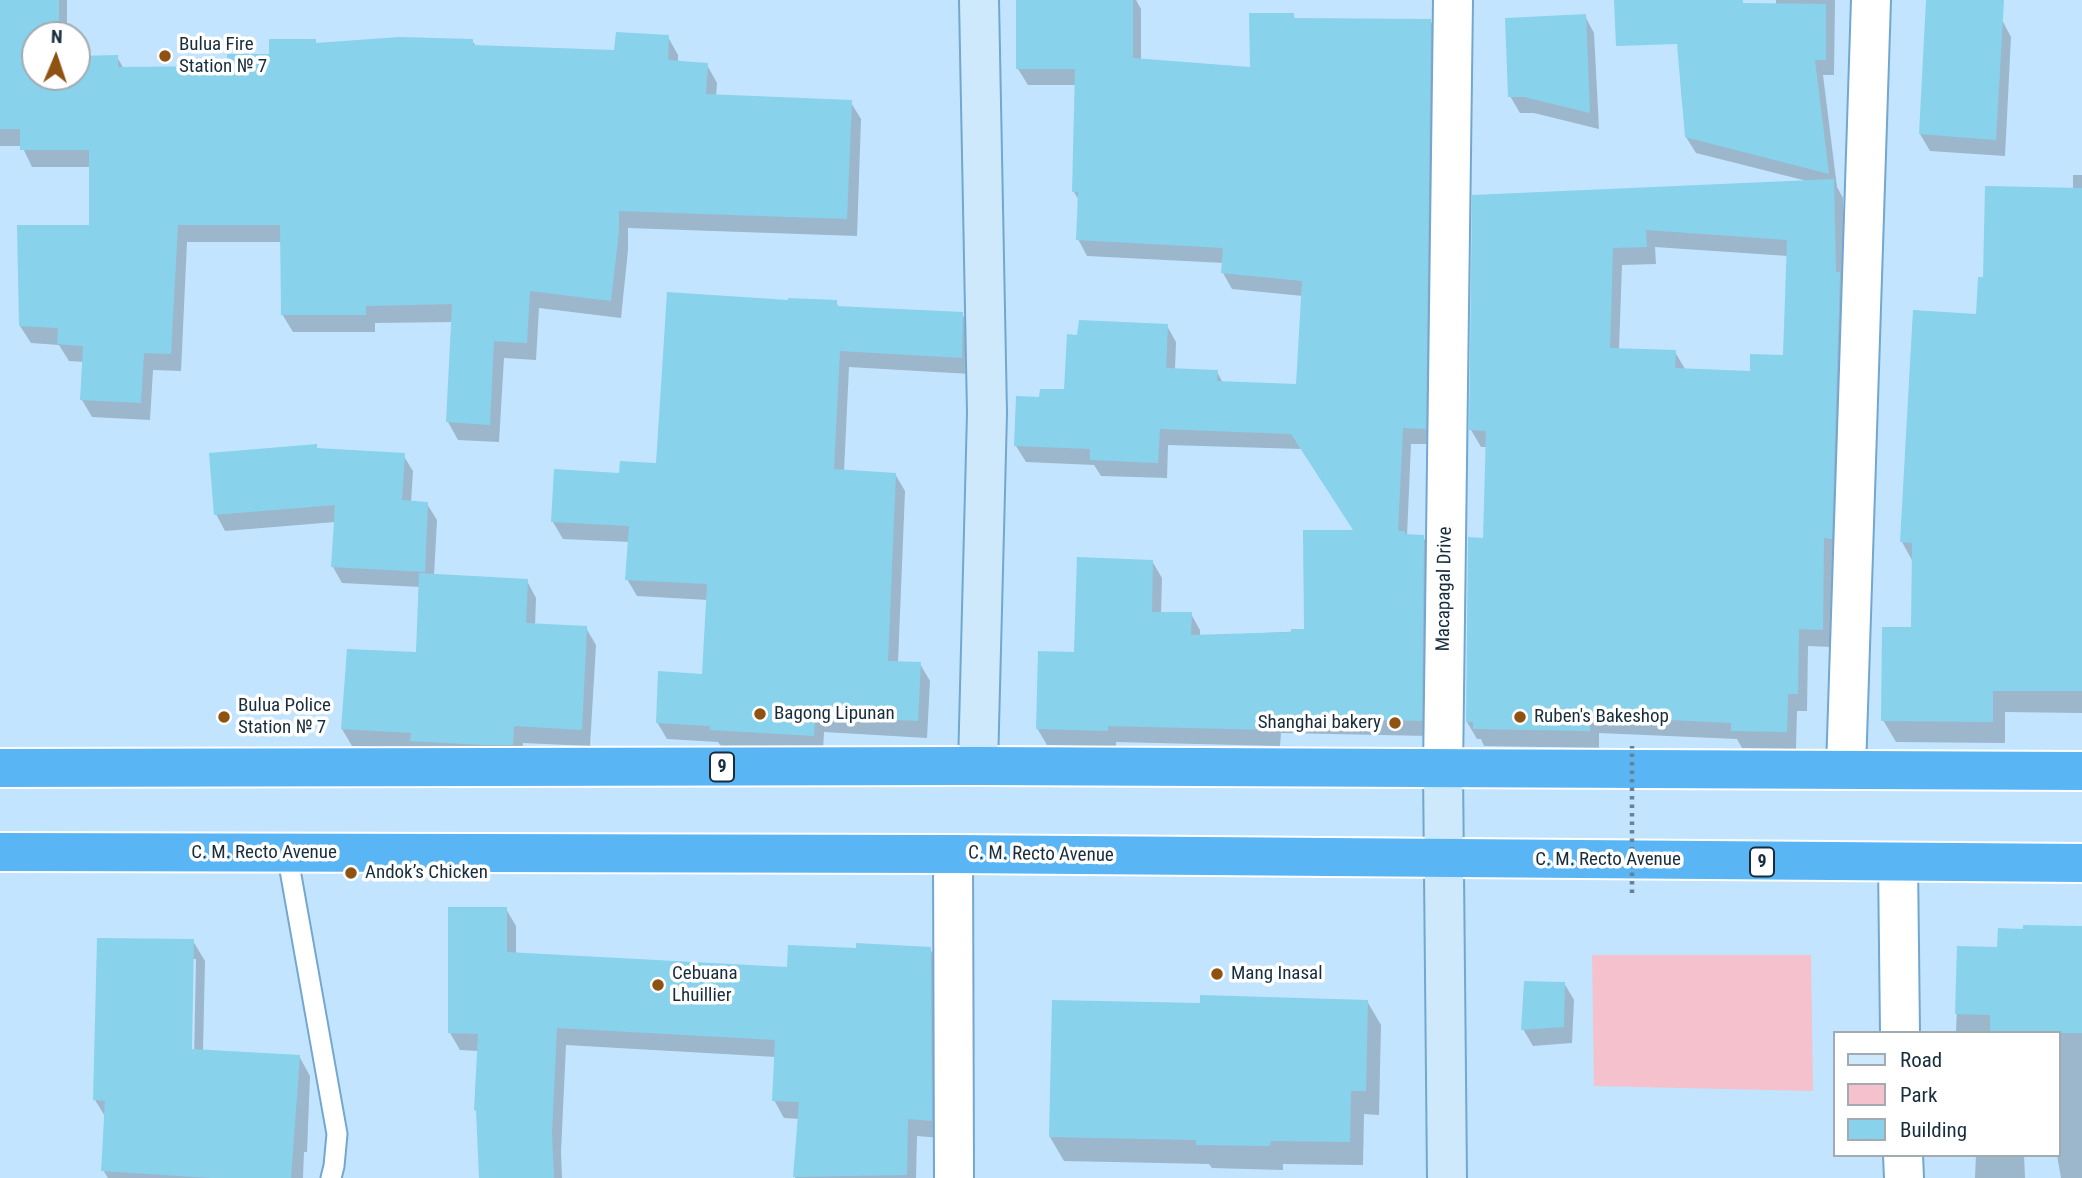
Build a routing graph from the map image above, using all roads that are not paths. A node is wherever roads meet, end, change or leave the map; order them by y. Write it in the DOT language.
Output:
graph roads {
  1 [pos="979,0"];
  2 [pos="1453,0"];
  3 [pos="1871,0"];
  4 [pos="978,766"];
  5 [pos="0,768"];
  6 [pos="1443,769"];
  7 [pos="1846,769"];
  8 [pos="2082,771"];
  9 [pos="0,852"];
  10 [pos="288,853"];
  11 [pos="953,854"];
  12 [pos="1443,859"];
  13 [pos="1898,862"];
  14 [pos="2082,863"];
  15 [pos="1900,1031"];
  16 [pos="1903,1157"];
  17 [pos="331,1178"];
  18 [pos="954,1178"];
  19 [pos="1447,1178"];
  20 [pos="1904,1178"];
  1 -- 4 [label="street"];
  2 -- 6 [label="street, Macapagal Drive"];
  3 -- 7 [label="street"];
  4 -- 5 [label="highway, 9"];
  4 -- 6 [label="highway, 9"];
  6 -- 7 [label="highway, 9"];
  6 -- 12 [label="street, Macapagal Drive"];
  7 -- 8 [label="highway, 9"];
  9 -- 10 [label="highway, C. M. Recto Avenue / 9"];
  10 -- 11 [label="highway, C. M. Recto Avenue / 9"];
  10 -- 17 [label="lane"];
  11 -- 12 [label="highway, C. M. Recto Avenue / 9"];
  11 -- 18 [label="street"];
  12 -- 13 [label="highway, C. M. Recto Avenue / 9"];
  12 -- 19 [label="street, Macapagal Drive"];
  13 -- 14 [label="highway, C. M. Recto Avenue / 9"];
  13 -- 15 [label="street"];
  16 -- 20 [label="street"];
}
